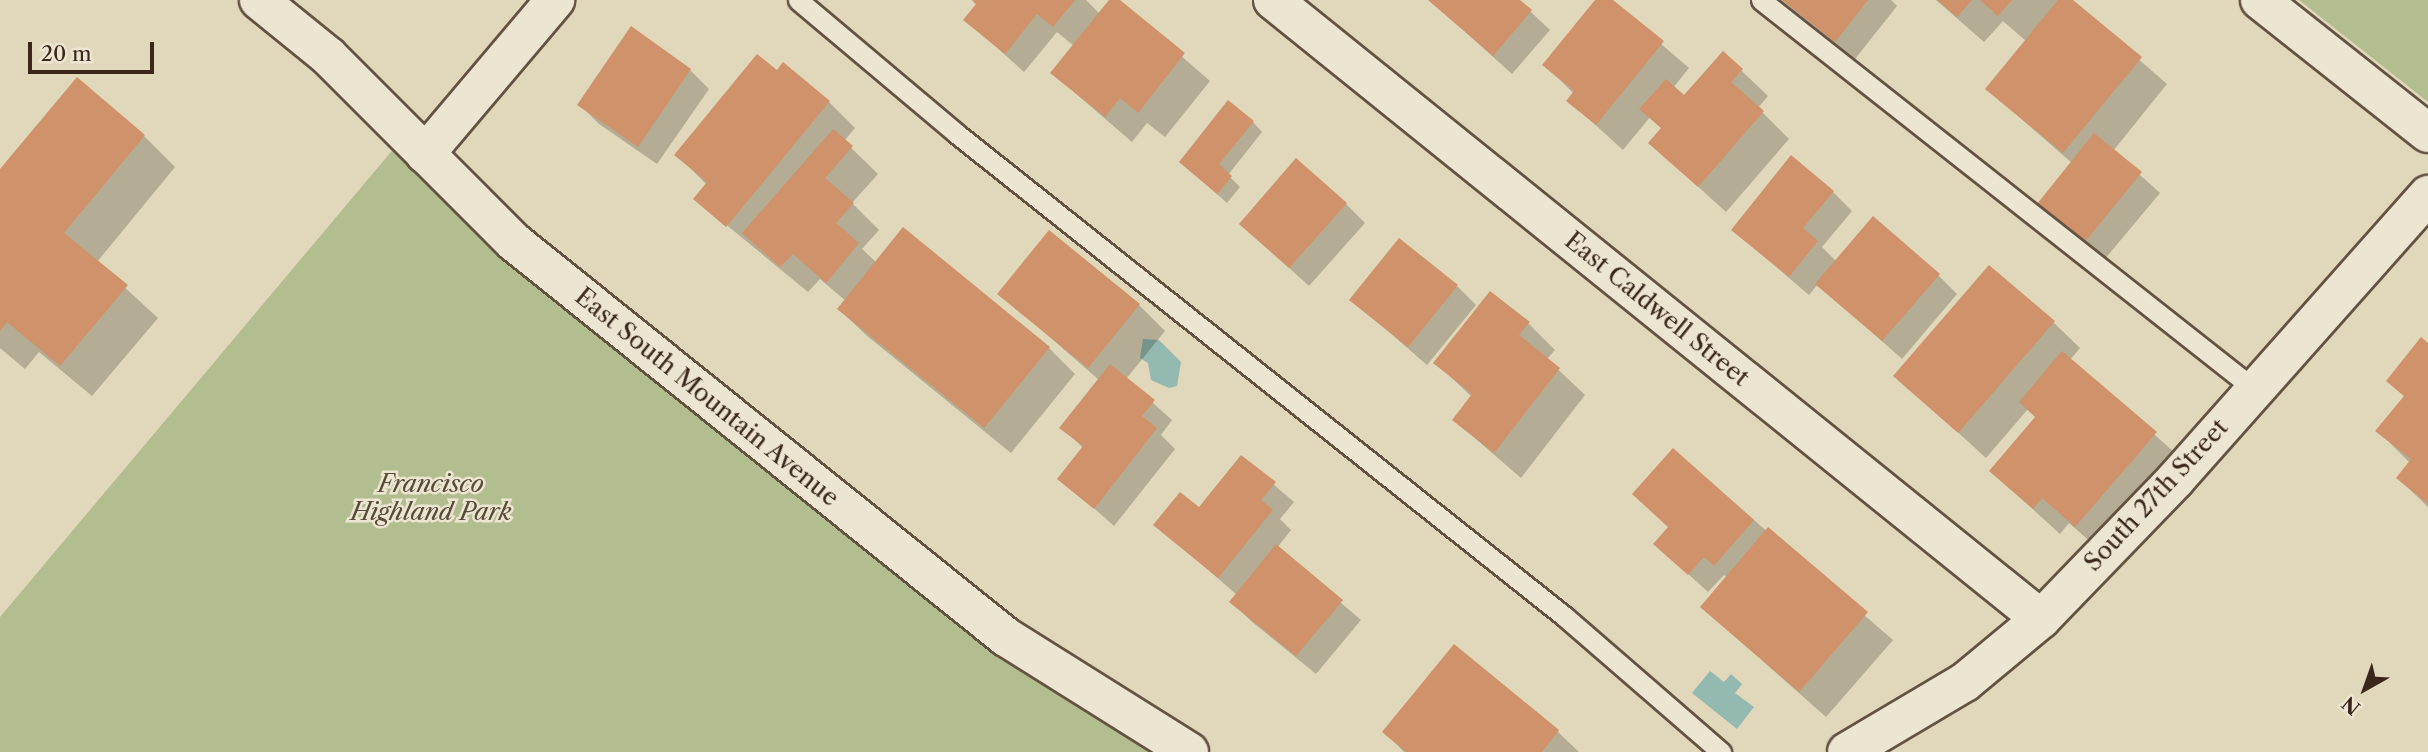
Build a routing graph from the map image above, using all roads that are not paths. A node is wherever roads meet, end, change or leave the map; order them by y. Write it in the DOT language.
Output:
graph roads {
  1 [pos="259,0"];
  2 [pos="555,0"];
  3 [pos="798,0"];
  4 [pos="1273,0"];
  5 [pos="1761,0"];
  6 [pos="2260,0"];
  7 [pos="2428,133"];
  8 [pos="425,154"];
  9 [pos="2428,195"];
  10 [pos="2253,388"];
  11 [pos="2041,619"];
  12 [pos="1189,752"];
  13 [pos="1721,752"];
  14 [pos="1847,752"];
  1 -- 8 [label="street, East South Mountain Avenue"];
  2 -- 8 [label="street"];
  3 -- 13 [label="lane"];
  4 -- 11 [label="street, East Caldwell Street"];
  5 -- 10 [label="lane"];
  6 -- 7 [label="street"];
  8 -- 12 [label="street, East South Mountain Avenue"];
  9 -- 10 [label="street, South 27th Street"];
  10 -- 11 [label="street, South 27th Street"];
  11 -- 14 [label="street, South 27th Street"];
}
